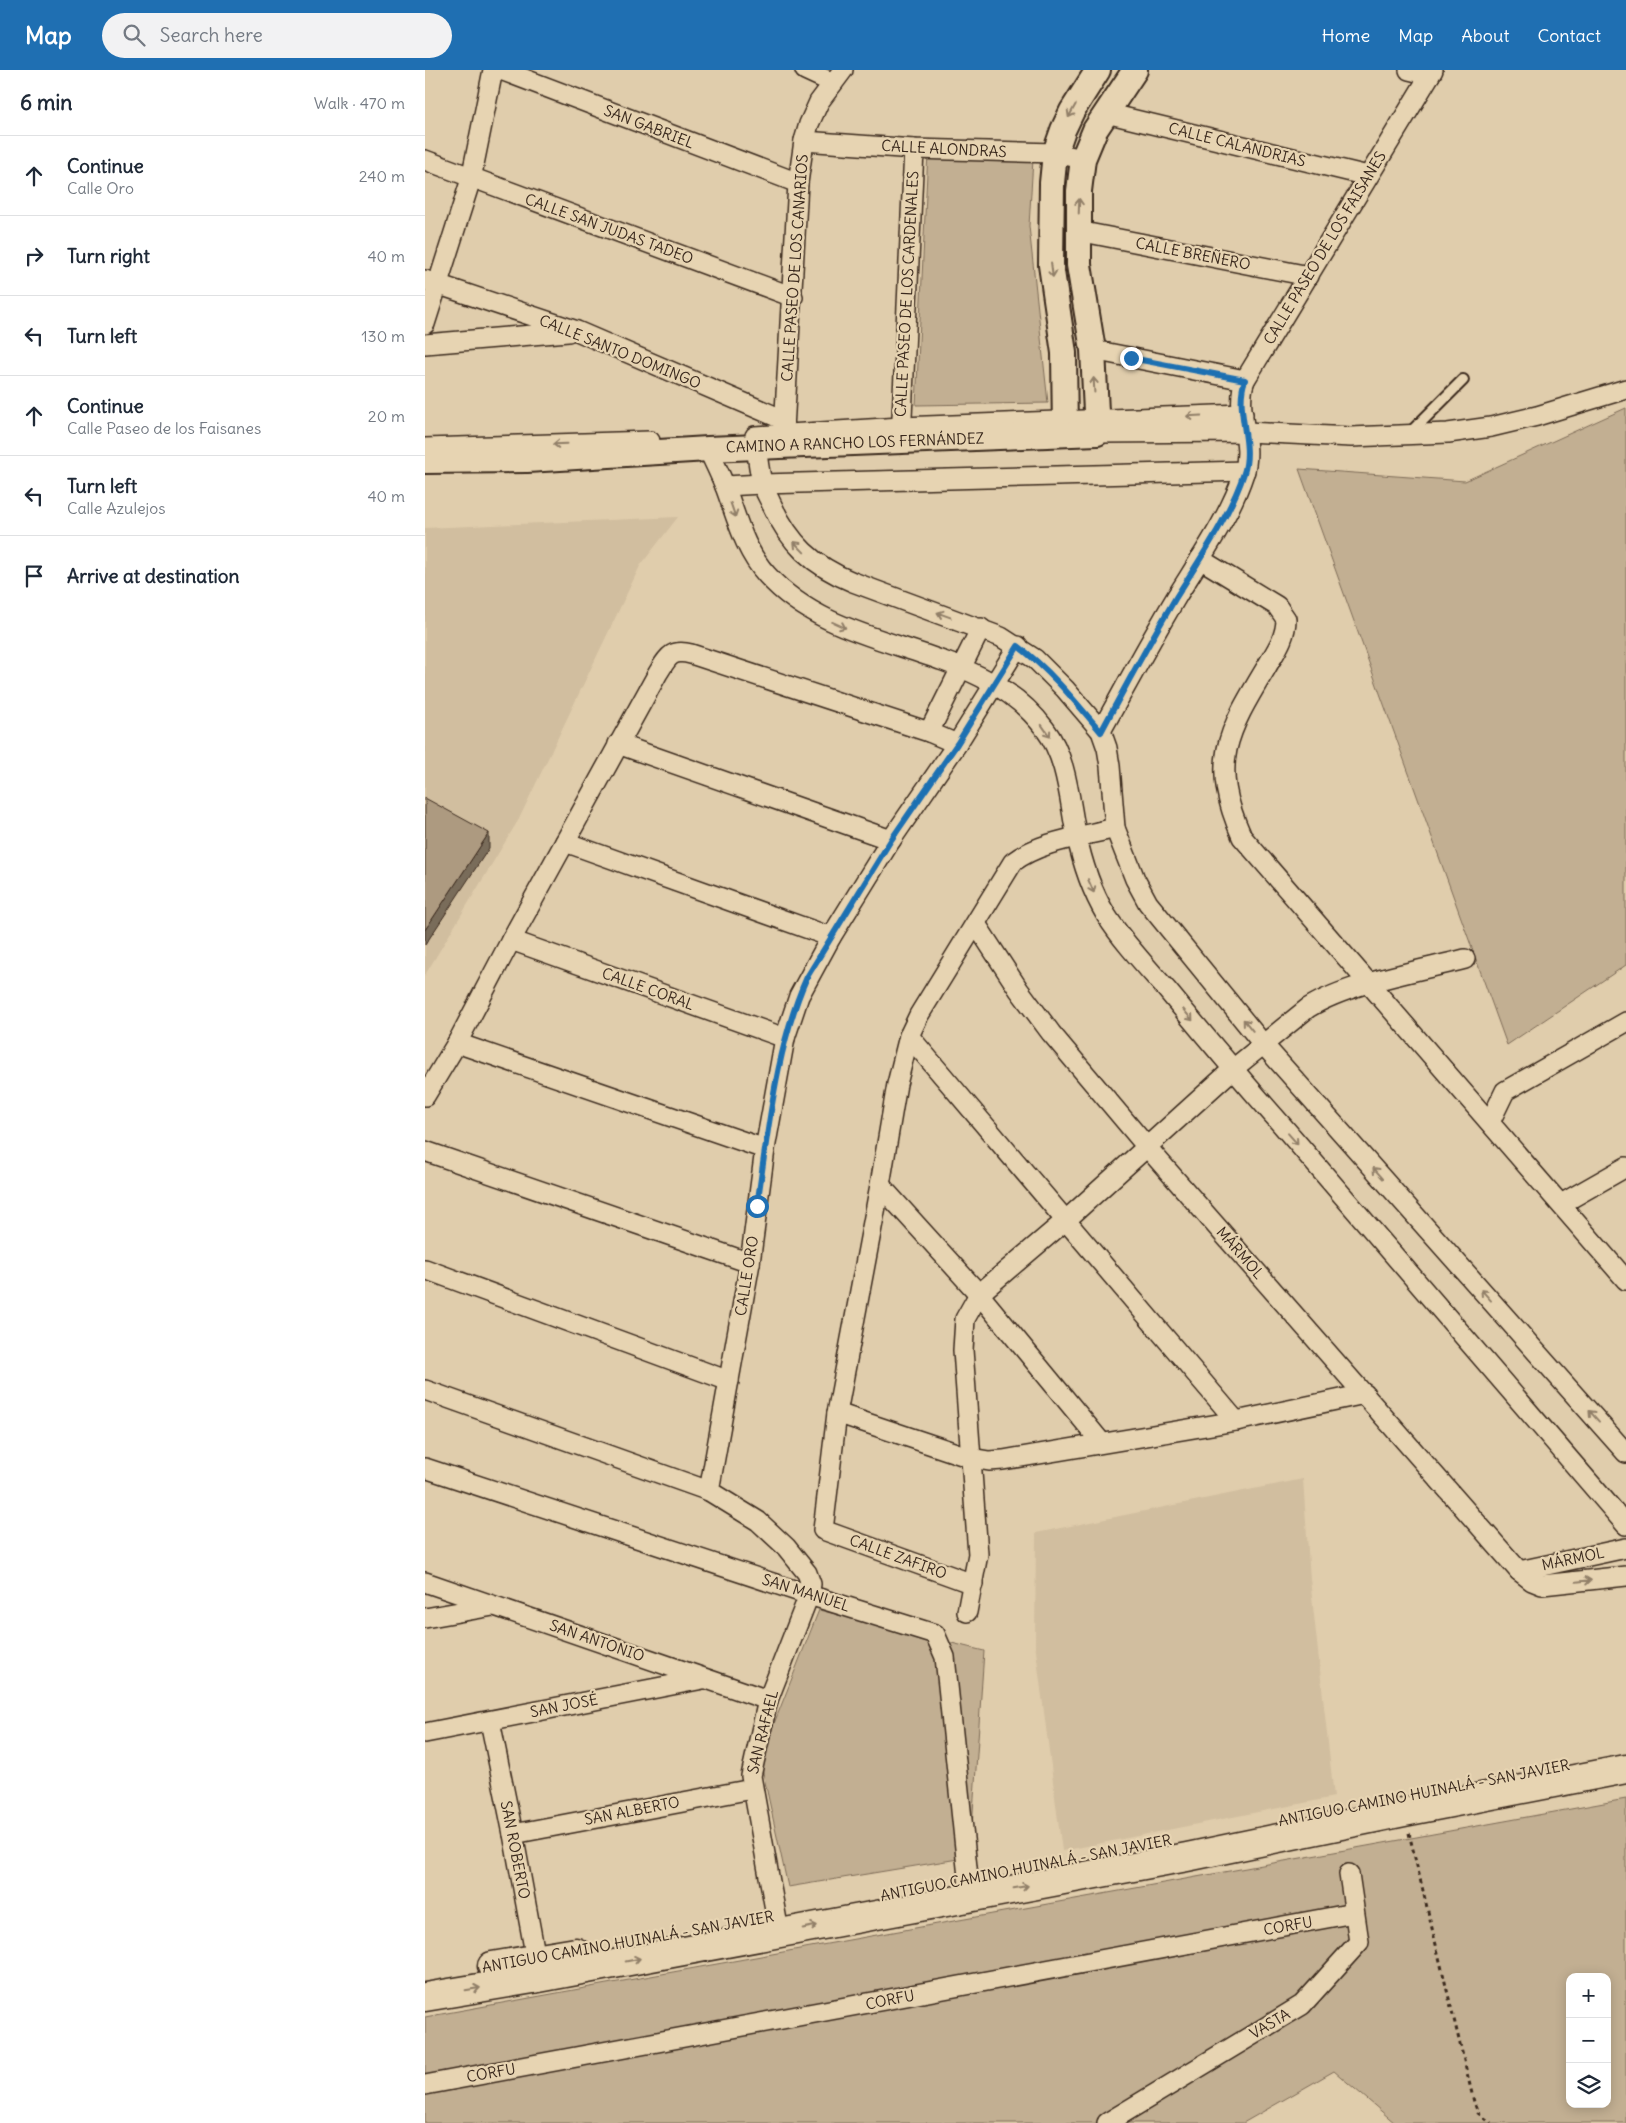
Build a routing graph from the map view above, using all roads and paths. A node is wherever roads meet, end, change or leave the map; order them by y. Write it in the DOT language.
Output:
graph roads {
  1 [pos="493,70"];
  2 [pos="501,70"];
  3 [pos="805,70"];
  4 [pos="1098,70"];
  5 [pos="1135,70"];
  6 [pos="1409,70"];
  7 [pos="1432,72"];
  8 [pos="838,77"];
  9 [pos="1106,113"];
  10 [pos="803,141"];
  11 [pos="914,149"];
  12 [pos="1055,154"];
  13 [pos="1083,159"];
  14 [pos="425,160"];
  15 [pos="1368,176"];
  16 [pos="471,178"];
  17 [pos="798,183"];
  18 [pos="1078,231"];
  19 [pos="1309,276"];
  20 [pos="432,283"];
  21 [pos="793,297"];
  22 [pos="425,324"];
  23 [pos="577,332"];
  24 [pos="425,344"];
  25 [pos="1093,350"];
  26 [pos="1245,380"];
  27 [pos="1463,380"];
  28 [pos="1626,389"];
  29 [pos="1243,414"];
  30 [pos="1065,427"];
  31 [pos="1096,427"];
  32 [pos="1246,432"];
  33 [pos="784,434"];
  34 [pos="901,434"];
  35 [pos="1408,436"];
  36 [pos="756,447"];
  37 [pos="425,448"];
  38 [pos="708,449"];
  39 [pos="425,461"];
  40 [pos="1245,471"];
  41 [pos="762,484"];
  42 [pos="725,486"];
  43 [pos="1200,559"];
  44 [pos="981,628"];
  45 [pos="1018,646"];
  46 [pos="962,668"];
  47 [pos="995,685"];
  48 [pos="929,732"];
  49 [pos="1101,732"];
  50 [pos="619,744"];
  51 [pos="957,744"];
  52 [pos="1115,828"];
  53 [pos="1077,838"];
  54 [pos="891,840"];
  55 [pos="565,842"];
  56 [pos="976,924"];
  57 [pos="831,938"];
  58 [pos="511,940"];
  59 [pos="1465,959"];
  60 [pos="1369,984"];
  61 [pos="1626,1022"];
  62 [pos="909,1036"];
  63 [pos="785,1038"];
  64 [pos="457,1043"];
  65 [pos="1263,1044"];
  66 [pos="1233,1070"];
  67 [pos="425,1096"];
  68 [pos="1489,1122"];
  69 [pos="1147,1147"];
  70 [pos="765,1150"];
  71 [pos="425,1151"];
  72 [pos="1626,1167"];
  73 [pos="880,1186"];
  74 [pos="1561,1204"];
  75 [pos="1065,1222"];
  76 [pos="750,1263"];
  77 [pos="425,1270"];
  78 [pos="1626,1280"];
  79 [pos="979,1294"];
  80 [pos="729,1381"];
  81 [pos="425,1390"];
  82 [pos="1365,1394"];
  83 [pos="837,1413"];
  84 [pos="1235,1421"];
  85 [pos="1101,1442"];
  86 [pos="1626,1453"];
  87 [pos="971,1458"];
  88 [pos="425,1468"];
  89 [pos="709,1491"];
  90 [pos="1626,1525"];
  91 [pos="1626,1548"];
  92 [pos="1519,1571"];
  93 [pos="1626,1576"];
  94 [pos="425,1582"];
  95 [pos="973,1584"];
  96 [pos="809,1595"];
  97 [pos="493,1606"];
  98 [pos="967,1612"];
  99 [pos="425,1618"];
  100 [pos="704,1678"];
  101 [pos="769,1700"];
  102 [pos="490,1721"];
  103 [pos="425,1733"];
  104 [pos="1626,1754"];
  105 [pos="1626,1769"];
  106 [pos="752,1788"];
  107 [pos="1404,1812"];
  108 [pos="513,1834"];
  109 [pos="1349,1874"];
  110 [pos="969,1888"];
  111 [pos="1354,1913"];
  112 [pos="777,1924"];
  113 [pos="537,1969"];
  114 [pos="425,1978"];
  115 [pos="425,1997"];
  116 [pos="425,2086"];
  117 [pos="1107,2123"];
  118 [pos="1491,2123"];
  1 -- 16 [label="street"];
  2 -- 17 [label="street, SAN GABRIEL"];
  3 -- 8 [label="street"];
  4 -- 12 [label="street, one-way"];
  5 -- 9 [label="street"];
  6 -- 7 [label="street"];
  7 -- 15 [label="street, CALLE PASEO DE LOS FAISANES"];
  8 -- 10 [label="street, CALLE PASEO DE LOS CANARIOS"];
  9 -- 13 [label="street"];
  9 -- 15 [label="street, CALLE CALANDRIAS"];
  10 -- 11 [label="street, CALLE ALONDRAS"];
  10 -- 17 [label="street, CALLE PASEO DE LOS CANARIOS"];
  11 -- 12 [label="street, CALLE ALONDRAS"];
  11 -- 34 [label="street, CALLE PASEO DE LOS CARDENALES"];
  12 -- 13 [label="street, CALLE ALONDRAS"];
  12 -- 30 [label="street, one-way"];
  18 -- 13 [label="street, one-way"];
  14 -- 16 [label="street, CALLE SAN JUDAS TADEO"];
  15 -- 19 [label="street, CALLE PASEO DE LOS FAISANES"];
  16 -- 20 [label="street"];
  16 -- 21 [label="street, CALLE SAN JUDAS TADEO"];
  17 -- 21 [label="street, CALLE PASEO DE LOS CANARIOS"];
  18 -- 19 [label="street, CALLE BREÑERO"];
  18 -- 25 [label="street"];
  19 -- 26 [label="street, CALLE PASEO DE LOS FAISANES"];
  20 -- 22 [label="street"];
  20 -- 23 [label="street, CALLE SANTO DOMINGO"];
  21 -- 33 [label="street, CALLE PASEO DE LOS CANARIOS"];
  23 -- 24 [label="street"];
  23 -- 33 [label="street, CALLE SANTO DOMINGO"];
  25 -- 26 [label="street"];
  31 -- 25 [label="street, one-way"];
  26 -- 29 [label="street, CALLE PASEO DE LOS FAISANES"];
  27 -- 35 [label="lane"];
  28 -- 35 [label="street, CAMINO A RANCHO LOS FERNÁNDEZ"];
  29 -- 31 [label="street, one-way"];
  29 -- 32 [label="street, CALLE PASEO DE LOS FAISANES"];
  30 -- 31 [label="street, CAMINO A RANCHO LOS FERNÁNDEZ"];
  30 -- 34 [label="street, CAMINO A RANCHO LOS FERNÁNDEZ"];
  31 -- 32 [label="street, CAMINO A RANCHO LOS FERNÁNDEZ"];
  32 -- 35 [label="street, CAMINO A RANCHO LOS FERNÁNDEZ"];
  32 -- 40 [label="street, CALLE PASEO DE LOS FAISANES"];
  33 -- 34 [label="street, CAMINO A RANCHO LOS FERNÁNDEZ"];
  33 -- 36 [label="street, CAMINO A RANCHO LOS FERNÁNDEZ"];
  33 -- 37 [label="street, one-way"];
  36 -- 38 [label="street, CAMINO A RANCHO LOS FERNÁNDEZ"];
  36 -- 41 [label="street"];
  38 -- 39 [label="street, CAMINO A RANCHO LOS FERNÁNDEZ"];
  38 -- 42 [label="street"];
  40 -- 41 [label="street"];
  40 -- 43 [label="street"];
  41 -- 42 [label="street"];
  44 -- 41 [label="street, one-way"];
  42 -- 46 [label="street, one-way"];
  43 -- 49 [label="street"];
  43 -- 60 [label="street"];
  44 -- 45 [label="street"];
  44 -- 46 [label="street"];
  45 -- 47 [label="street, CALLE ORO"];
  45 -- 49 [label="street"];
  46 -- 47 [label="street"];
  46 -- 48 [label="street"];
  47 -- 51 [label="street, CALLE ORO"];
  47 -- 53 [label="street, one-way"];
  48 -- 50 [label="street"];
  48 -- 51 [label="street"];
  49 -- 52 [label="street"];
  50 -- 54 [label="street"];
  50 -- 55 [label="street"];
  51 -- 54 [label="street, CALLE ORO"];
  52 -- 53 [label="street"];
  65 -- 52 [label="street, one-way"];
  53 -- 56 [label="street"];
  53 -- 66 [label="street, one-way"];
  54 -- 57 [label="street, CALLE ORO"];
  55 -- 57 [label="street"];
  55 -- 58 [label="street"];
  56 -- 62 [label="street"];
  56 -- 69 [label="street, MÁRMOL"];
  57 -- 63 [label="street, CALLE ORO"];
  58 -- 63 [label="street, CALLE CORAL"];
  58 -- 64 [label="street"];
  59 -- 60 [label="street"];
  60 -- 65 [label="street"];
  60 -- 68 [label="street"];
  61 -- 68 [label="street"];
  62 -- 73 [label="street"];
  62 -- 75 [label="street"];
  63 -- 70 [label="street, CALLE ORO"];
  64 -- 67 [label="street"];
  64 -- 70 [label="street"];
  65 -- 66 [label="street"];
  86 -- 65 [label="street, one-way"];
  66 -- 69 [label="street"];
  66 -- 90 [label="street, one-way"];
  68 -- 74 [label="street"];
  69 -- 75 [label="street"];
  69 -- 82 [label="street, MÁRMOL"];
  70 -- 76 [label="street, CALLE ORO"];
  71 -- 76 [label="street"];
  72 -- 74 [label="street"];
  73 -- 79 [label="street"];
  73 -- 83 [label="street"];
  74 -- 78 [label="street"];
  75 -- 79 [label="street"];
  75 -- 84 [label="street"];
  76 -- 80 [label="street, CALLE ORO"];
  77 -- 80 [label="street"];
  79 -- 85 [label="street"];
  79 -- 87 [label="street"];
  80 -- 89 [label="street, CALLE ORO"];
  81 -- 89 [label="street"];
  82 -- 84 [label="street"];
  82 -- 92 [label="street, MÁRMOL"];
  83 -- 87 [label="street"];
  83 -- 95 [label="street, CALLE ZAFIRO"];
  84 -- 85 [label="street"];
  85 -- 87 [label="street"];
  87 -- 95 [label="street"];
  88 -- 96 [label="street, SAN MANUEL"];
  89 -- 96 [label="street"];
  91 -- 92 [label="street, MÁRMOL"];
  92 -- 93 [label="street, MÁRMOL, one-way"];
  94 -- 97 [label="street, SAN ANTONIO"];
  95 -- 98 [label="street"];
  96 -- 101 [label="street, SAN RAFAEL"];
  96 -- 110 [label="street, SAN MANUEL"];
  97 -- 99 [label="street"];
  97 -- 100 [label="street, SAN ANTONIO"];
  100 -- 101 [label="street, SAN ANTONIO"];
  100 -- 102 [label="street, SAN JOSÉ"];
  101 -- 106 [label="street, SAN RAFAEL"];
  102 -- 103 [label="street, SAN JOSÉ"];
  102 -- 108 [label="street, SAN ROBERTO"];
  104 -- 110 [label="main road, ANTIGUO CAMINO HUINALÁ - SAN JAVIER"];
  105 -- 107 [label="main road"];
  106 -- 108 [label="street, SAN ALBERTO"];
  106 -- 112 [label="street, SAN RAFAEL"];
  110 -- 107 [label="main road, one-way"];
  107 -- 118 [label="path"];
  108 -- 113 [label="street, SAN ROBERTO"];
  109 -- 111 [label="street, VASTA"];
  110 -- 112 [label="main road"];
  111 -- 116 [label="street, CORFU"];
  111 -- 117 [label="street, VASTA"];
  112 -- 113 [label="main road"];
  113 -- 114 [label="main road, ANTIGUO CAMINO HUINALÁ - SAN JAVIER"];
  115 -- 113 [label="main road, one-way"];
}
